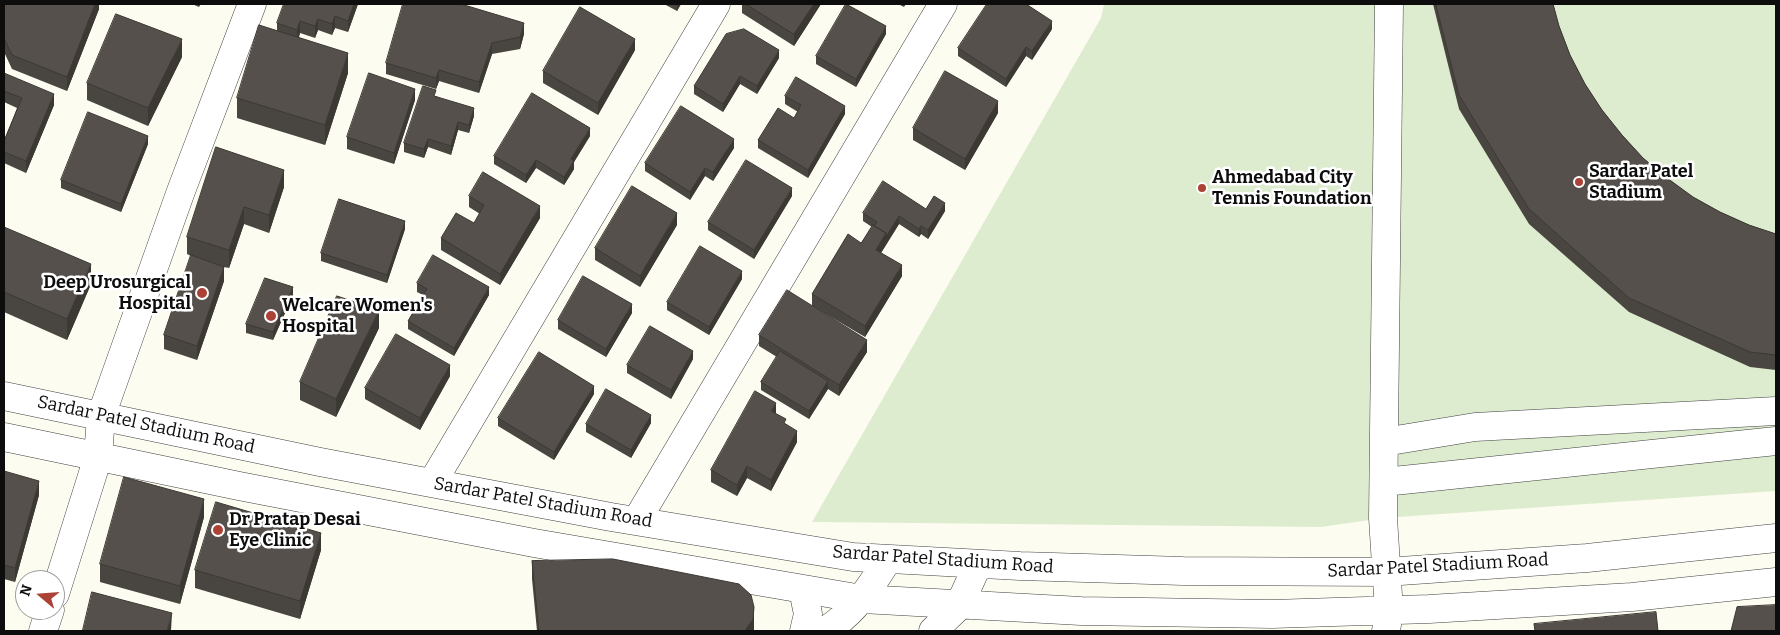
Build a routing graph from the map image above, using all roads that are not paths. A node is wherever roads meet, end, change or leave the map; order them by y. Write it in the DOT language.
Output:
graph roads {
  1 [pos="252,4"];
  2 [pos="716,4"];
  3 [pos="943,4"];
  4 [pos="1389,4"];
  5 [pos="4,396"];
  6 [pos="1776,411"];
  7 [pos="101,416"];
  8 [pos="4,437"];
  9 [pos="1776,441"];
  10 [pos="1384,442"];
  11 [pos="98,456"];
  12 [pos="1384,482"];
  13 [pos="432,483"];
  14 [pos="637,520"];
  15 [pos="1776,538"];
  16 [pos="888,559"];
  17 [pos="978,564"];
  18 [pos="62,570"];
  19 [pos="1386,572"];
  20 [pos="1776,582"];
  21 [pos="804,590"];
  22 [pos="862,599"];
  23 [pos="959,606"];
  24 [pos="1387,621"];
  25 [pos="1209,622"];
  26 [pos="804,631"];
  27 [pos="825,631"];
  28 [pos="933,631"];
  1 -- 7 [label="street"];
  2 -- 13 [label="street"];
  3 -- 14 [label="street"];
  4 -- 10 [label="street"];
  5 -- 7 [label="street, Sardar Patel Stadium Road"];
  6 -- 10 [label="street"];
  7 -- 11 [label="street"];
  7 -- 13 [label="street, Sardar Patel Stadium Road"];
  8 -- 11 [label="street"];
  9 -- 12 [label="street"];
  10 -- 12 [label="street"];
  11 -- 18 [label="street"];
  11 -- 21 [label="street"];
  12 -- 19 [label="street"];
  13 -- 14 [label="street, Sardar Patel Stadium Road"];
  14 -- 16 [label="street, Sardar Patel Stadium Road"];
  15 -- 19 [label="street, Sardar Patel Stadium Road"];
  16 -- 17 [label="street, Sardar Patel Stadium Road"];
  16 -- 22 [label="street"];
  17 -- 19 [label="street, Sardar Patel Stadium Road"];
  17 -- 23 [label="street"];
  19 -- 24 [label="street"];
  20 -- 24 [label="street"];
  21 -- 22 [label="street"];
  21 -- 26 [label="street"];
  22 -- 23 [label="street"];
  22 -- 27 [label="street"];
  23 -- 25 [label="street"];
  23 -- 28 [label="street"];
  24 -- 25 [label="street"];
}
